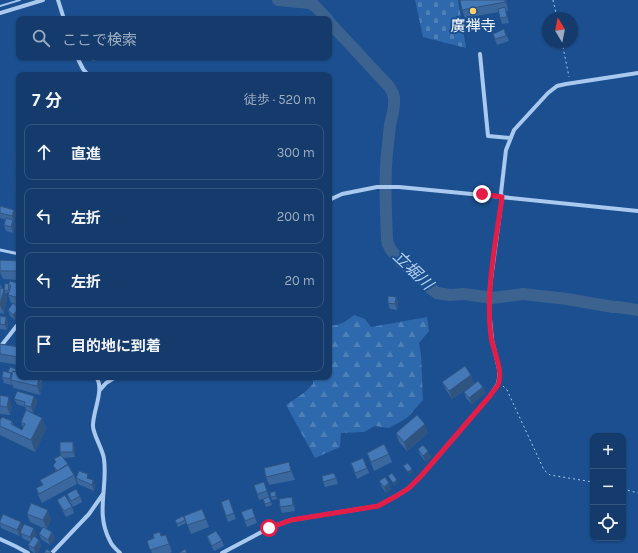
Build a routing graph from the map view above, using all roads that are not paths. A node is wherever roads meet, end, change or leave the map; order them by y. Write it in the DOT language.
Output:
graph roads {
  1 [pos="42,0"];
  2 [pos="58,0"];
  3 [pos="0,12"];
  4 [pos="63,16"];
  5 [pos="480,54"];
  6 [pos="79,60"];
  7 [pos="86,72"];
  8 [pos="638,73"];
  9 [pos="511,138"];
  10 [pos="502,197"];
  11 [pos="332,199"];
  12 [pos="638,211"];
  13 [pos="0,250"];
  14 [pos="16,253"];
  15 [pos="16,327"];
  16 [pos="0,346"];
  17 [pos="7,347"];
  18 [pos="99,380"];
  19 [pos="111,380"];
  20 [pos="100,390"];
  21 [pos="103,494"];
  22 [pos="0,539"];
  23 [pos="28,553"];
  24 [pos="52,553"];
  25 [pos="120,553"];
  26 [pos="222,553"];
  1 -- 3 [label="street"];
  2 -- 4 [label="street"];
  5 -- 9 [label="street"];
  6 -- 7 [label="street"];
  8 -- 9 [label="street"];
  9 -- 10 [label="street"];
  10 -- 11 [label="street"];
  10 -- 12 [label="street"];
  10 -- 26 [label="street"];
  13 -- 14 [label="lane"];
  15 -- 16 [label="street"];
  16 -- 17 [label="street"];
  18 -- 20 [label="street"];
  19 -- 20 [label="street"];
  20 -- 21 [label="street"];
  21 -- 24 [label="street"];
  21 -- 25 [label="street"];
  22 -- 23 [label="street"];
}
